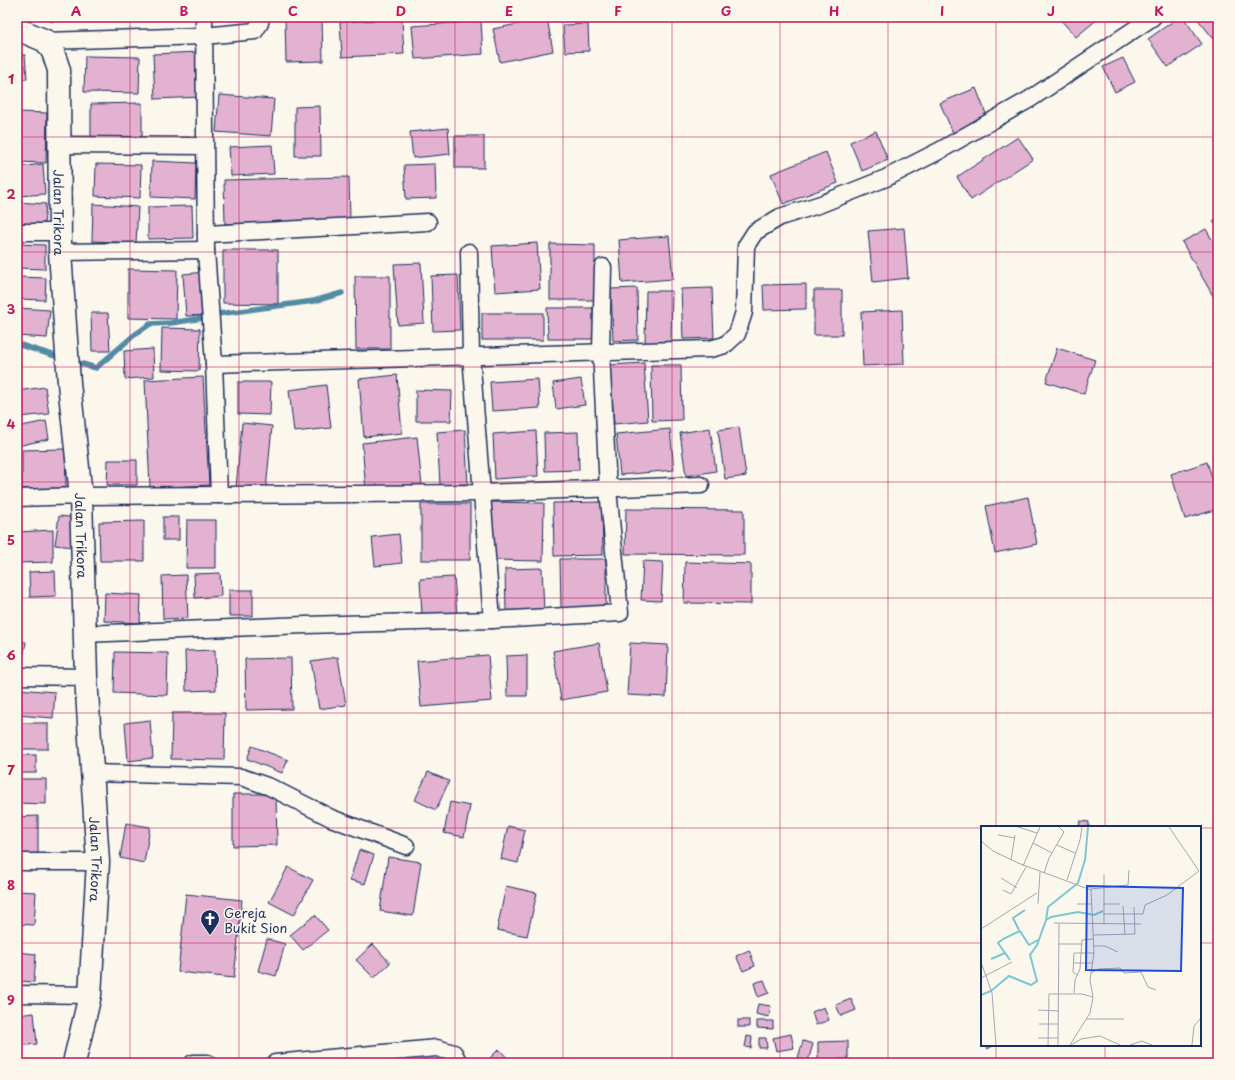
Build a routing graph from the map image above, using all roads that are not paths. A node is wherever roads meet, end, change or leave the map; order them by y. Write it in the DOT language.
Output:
graph roads {
  1 [pos="204,17"];
  2 [pos="261,17"];
  3 [pos="1153,17"];
  4 [pos="17,29"];
  5 [pos="204,36"];
  6 [pos="46,41"];
  7 [pos="60,145"];
  8 [pos="204,146"];
  9 [pos="428,222"];
  10 [pos="17,232"];
  11 [pos="60,242"];
  12 [pos="206,242"];
  13 [pos="469,252"];
  14 [pos="603,267"];
  15 [pos="601,351"];
  16 [pos="471,355"];
  17 [pos="214,364"];
  18 [pos="701,485"];
  19 [pos="608,489"];
  20 [pos="481,493"];
  21 [pos="219,494"];
  22 [pos="81,496"];
  23 [pos="17,498"];
  24 [pos="492,620"];
  25 [pos="84,634"];
  26 [pos="17,676"];
  27 [pos="86,677"];
  28 [pos="92,773"];
  29 [pos="406,846"];
  30 [pos="17,862"];
  31 [pos="98,862"];
  32 [pos="17,994"];
  33 [pos="90,995"];
  34 [pos="74,1063"];
  35 [pos="193,1063"];
  36 [pos="208,1063"];
  37 [pos="275,1063"];
  38 [pos="459,1063"];
  1 -- 5 [label="street"];
  2 -- 5 [label="street"];
  3 -- 15 [label="street"];
  4 -- 6 [label="street"];
  5 -- 6 [label="street"];
  5 -- 8 [label="street"];
  6 -- 7 [label="street, Jalan Trikora"];
  7 -- 8 [label="street"];
  7 -- 11 [label="street, Jalan Trikora"];
  8 -- 12 [label="street"];
  9 -- 12 [label="street"];
  10 -- 11 [label="street"];
  11 -- 12 [label="street"];
  11 -- 22 [label="street, Jalan Trikora"];
  12 -- 17 [label="street"];
  13 -- 16 [label="street"];
  14 -- 15 [label="street"];
  15 -- 16 [label="street"];
  15 -- 19 [label="street"];
  16 -- 17 [label="street"];
  16 -- 20 [label="street"];
  17 -- 21 [label="street"];
  18 -- 19 [label="street"];
  19 -- 20 [label="street"];
  19 -- 24 [label="street"];
  20 -- 21 [label="street"];
  20 -- 24 [label="street"];
  21 -- 22 [label="street"];
  22 -- 23 [label="street"];
  22 -- 25 [label="street, Jalan Trikora"];
  24 -- 25 [label="street"];
  25 -- 27 [label="street, Jalan Trikora"];
  26 -- 27 [label="street"];
  27 -- 28 [label="street, Jalan Trikora"];
  28 -- 29 [label="street"];
  28 -- 31 [label="street, Jalan Trikora"];
  30 -- 31 [label="street"];
  31 -- 33 [label="street, Jalan Trikora"];
  32 -- 33 [label="street"];
  33 -- 34 [label="street, Jalan Trikora"];
  35 -- 36 [label="street"];
  37 -- 38 [label="street"];
}
